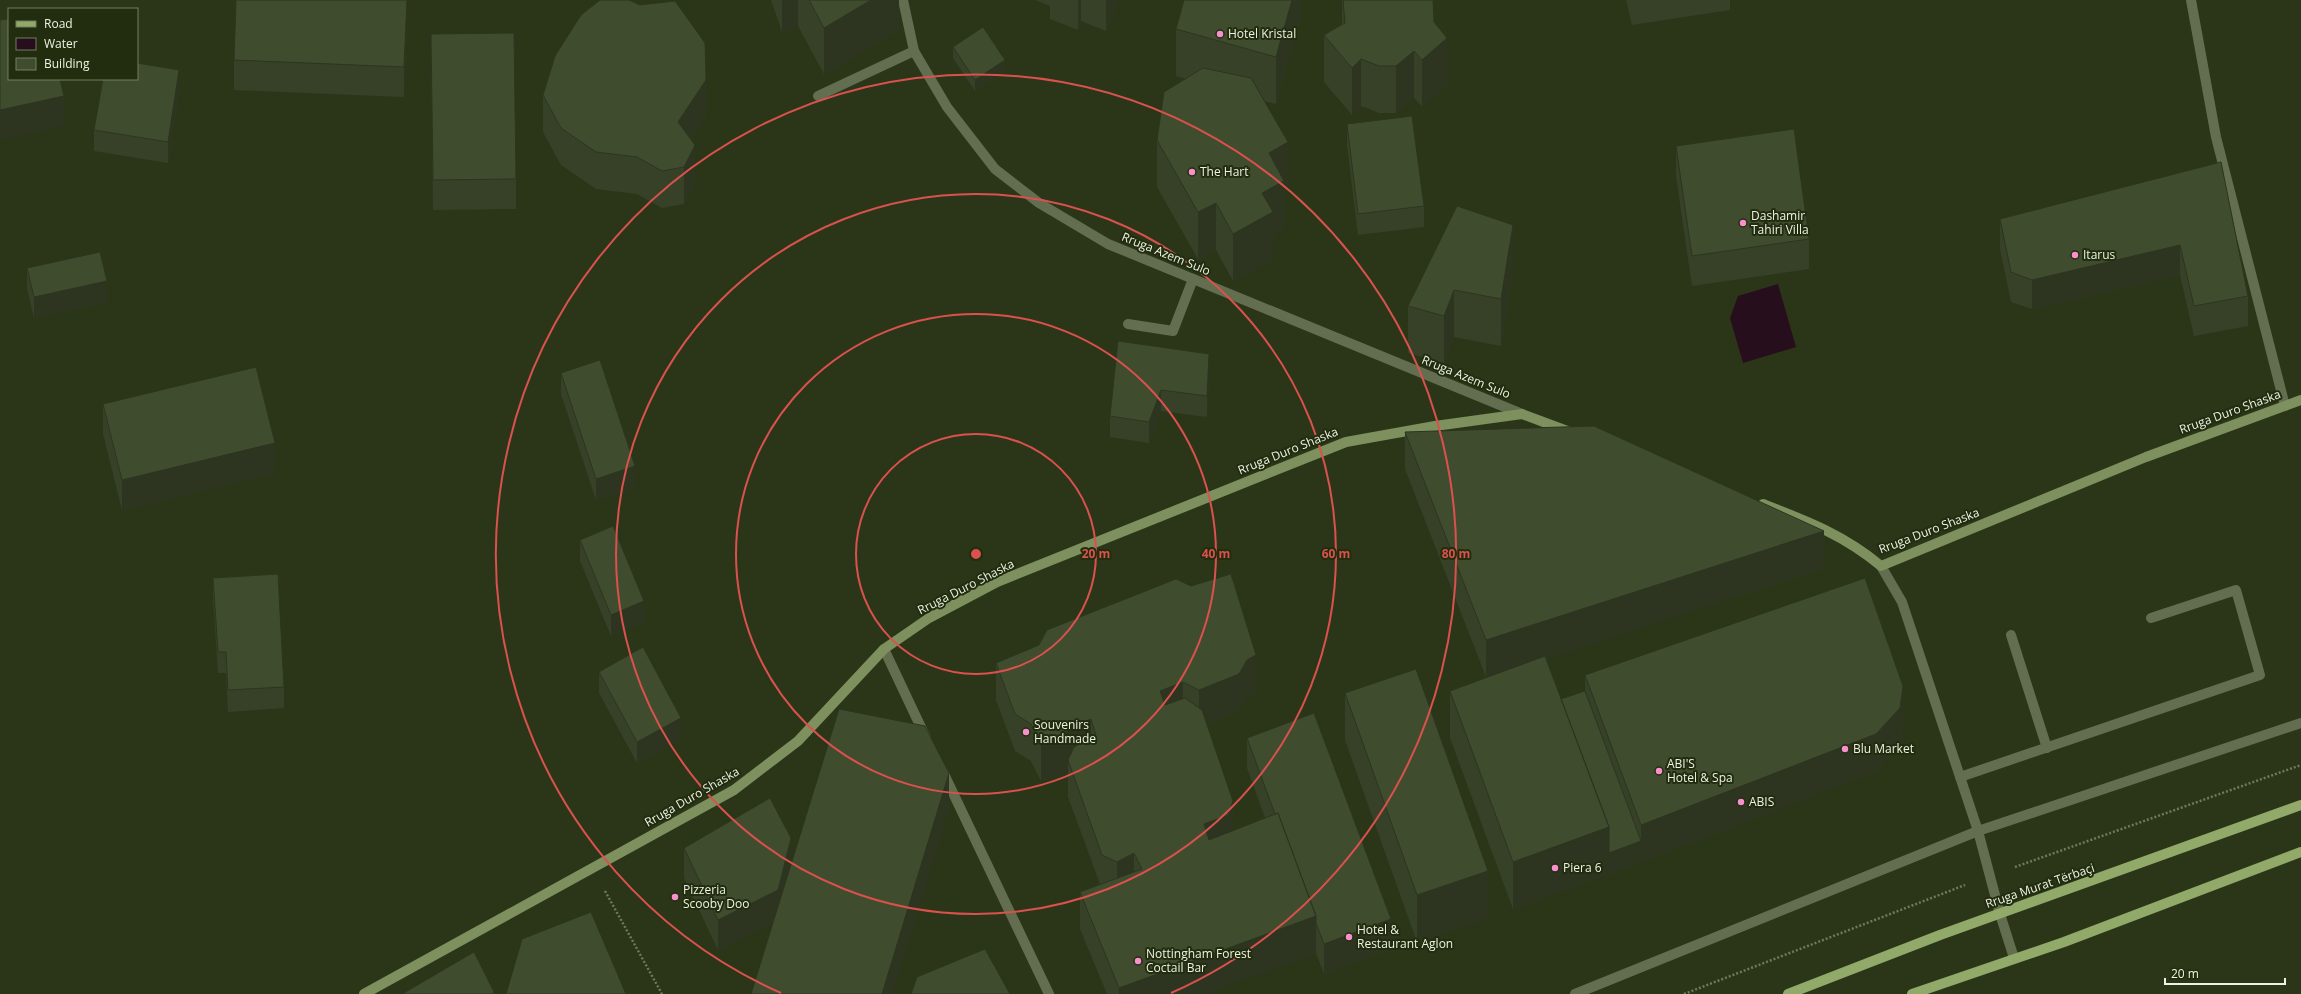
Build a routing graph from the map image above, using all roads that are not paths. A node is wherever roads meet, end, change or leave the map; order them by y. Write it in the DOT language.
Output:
graph roads {
  1 [pos="903,0"];
  2 [pos="2190,0"];
  3 [pos="914,50"];
  4 [pos="818,96"];
  5 [pos="1193,279"];
  6 [pos="1128,324"];
  7 [pos="2301,400"];
  8 [pos="2285,406"];
  9 [pos="1522,414"];
  10 [pos="1580,436"];
  11 [pos="1756,502"];
  12 [pos="1881,566"];
  13 [pos="2151,618"];
  14 [pos="2011,636"];
  15 [pos="884,649"];
  16 [pos="2301,723"];
  17 [pos="2047,748"];
  18 [pos="932,750"];
  19 [pos="939,764"];
  20 [pos="1960,777"];
  21 [pos="2301,805"];
  22 [pos="1978,830"];
  23 [pos="2301,852"];
  24 [pos="2000,914"];
  25 [pos="2014,958"];
  26 [pos="364,994"];
  27 [pos="1049,994"];
  28 [pos="1575,994"];
  29 [pos="1788,994"];
  30 [pos="1912,994"];
  1 -- 3 [label="street, Rruga Azem Sulo"];
  2 -- 8 [label="street"];
  3 -- 4 [label="street"];
  3 -- 5 [label="street, Rruga Azem Sulo"];
  5 -- 6 [label="street"];
  5 -- 9 [label="street, Rruga Azem Sulo"];
  7 -- 8 [label="main road, Rruga Duro Shaska"];
  8 -- 12 [label="main road, Rruga Duro Shaska"];
  9 -- 10 [label="main road, Rruga Duro Shaska"];
  9 -- 15 [label="main road, Rruga Duro Shaska"];
  11 -- 12 [label="main road, Rruga Duro Shaska"];
  12 -- 20 [label="street"];
  13 -- 17 [label="street"];
  14 -- 17 [label="street"];
  15 -- 18 [label="street"];
  15 -- 26 [label="main road, Rruga Duro Shaska"];
  16 -- 22 [label="street"];
  17 -- 20 [label="street"];
  19 -- 27 [label="street"];
  20 -- 22 [label="street"];
  21 -- 24 [label="main road, Rruga Murat Tërbaçi"];
  22 -- 24 [label="street"];
  22 -- 28 [label="street"];
  23 -- 25 [label="main road"];
  24 -- 25 [label="street"];
  24 -- 29 [label="main road, Rruga Murat Tërbaçi"];
  25 -- 30 [label="main road"];
}
